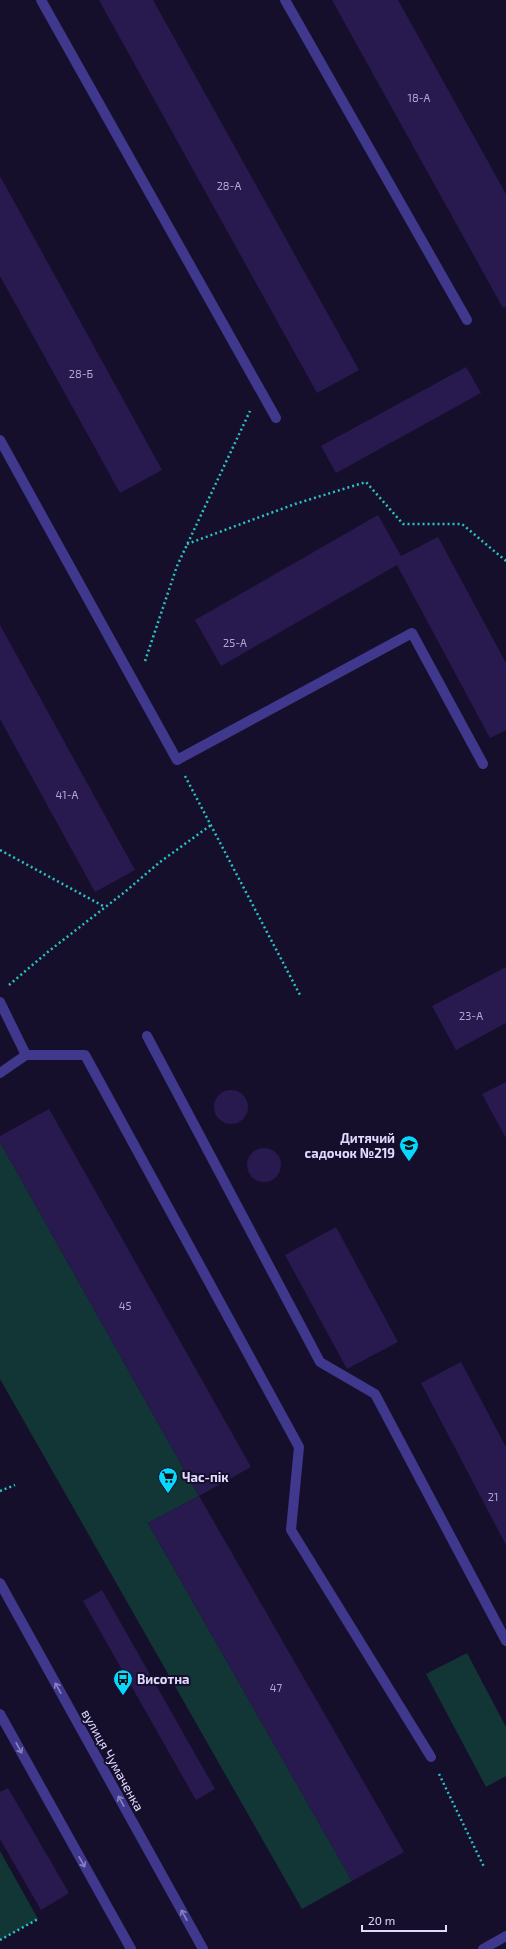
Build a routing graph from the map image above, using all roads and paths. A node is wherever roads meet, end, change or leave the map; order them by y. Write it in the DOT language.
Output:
graph roads {
  1 [pos="41,0"];
  2 [pos="285,0"];
  3 [pos="467,320"];
  4 [pos="260,389"];
  5 [pos="276,418"];
  6 [pos="0,440"];
  7 [pos="188,544"];
  8 [pos="506,561"];
  9 [pos="136,686"];
  10 [pos="177,760"];
  11 [pos="483,764"];
  12 [pos="211,825"];
  13 [pos="0,850"];
  14 [pos="105,907"];
  15 [pos="5,988"];
  16 [pos="300,995"];
  17 [pos="0,1002"];
  18 [pos="147,1036"];
  19 [pos="26,1055"];
  20 [pos="0,1073"];
  21 [pos="15,1485"];
  22 [pos="0,1491"];
  23 [pos="0,1583"];
  24 [pos="506,1641"];
  25 [pos="0,1714"];
  26 [pos="431,1757"];
  27 [pos="484,1867"];
  28 [pos="38,1919"];
  29 [pos="506,1936"];
  30 [pos="0,1940"];
  31 [pos="131,1949"];
  32 [pos="203,1949"];
  33 [pos="482,1949"];
  1 -- 4 [label="street"];
  2 -- 3 [label="street"];
  4 -- 5 [label="street"];
  4 -- 7 [label="path"];
  6 -- 9 [label="street"];
  7 -- 8 [label="path"];
  7 -- 9 [label="path"];
  9 -- 10 [label="street"];
  10 -- 11 [label="street"];
  10 -- 12 [label="path"];
  12 -- 14 [label="path"];
  12 -- 16 [label="path"];
  13 -- 14 [label="path"];
  14 -- 15 [label="path"];
  17 -- 19 [label="street"];
  18 -- 24 [label="street"];
  19 -- 20 [label="street"];
  19 -- 26 [label="street"];
  21 -- 22 [label="path"];
  32 -- 23 [label="street, вулиця Чумаченка, one-way"];
  25 -- 31 [label="street, one-way"];
  26 -- 27 [label="path"];
  28 -- 30 [label="path"];
  29 -- 33 [label="street"];
}
